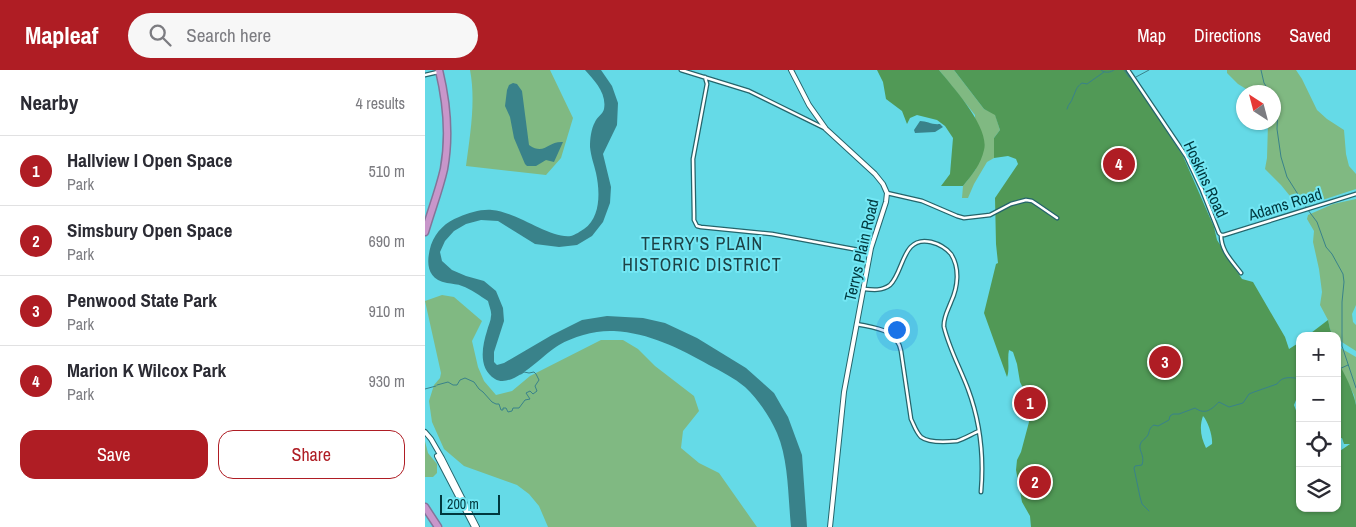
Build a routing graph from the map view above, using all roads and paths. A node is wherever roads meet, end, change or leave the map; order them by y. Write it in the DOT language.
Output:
graph roads {
  1 [pos="681,70"];
  2 [pos="791,70"];
  3 [pos="1128,70"];
  4 [pos="439,71"];
  5 [pos="425,75"];
  6 [pos="705,77"];
  7 [pos="711,79"];
  8 [pos="707,84"];
  9 [pos="818,122"];
  10 [pos="887,193"];
  11 [pos="1356,194"];
  12 [pos="1057,218"];
  13 [pos="425,232"];
  14 [pos="1221,235"];
  15 [pos="871,248"];
  16 [pos="864,251"];
  17 [pos="869,256"];
  18 [pos="1241,273"];
  19 [pos="863,289"];
  20 [pos="857,324"];
  21 [pos="979,431"];
  22 [pos="425,433"];
  23 [pos="981,492"];
  24 [pos="425,507"];
  25 [pos="438,527"];
  26 [pos="476,527"];
  27 [pos="831,527"];
  1 -- 6 [label="street"];
  2 -- 9 [label="street, Terrys Plain Road"];
  3 -- 14 [label="street, Hoskins Road"];
  4 -- 5 [label="street"];
  4 -- 13 [label="highway"];
  6 -- 7 [label="street"];
  6 -- 8 [label="street"];
  7 -- 8 [label="street"];
  7 -- 9 [label="street"];
  8 -- 16 [label="street"];
  9 -- 10 [label="street, Terrys Plain Road"];
  10 -- 12 [label="street"];
  10 -- 15 [label="street, Terrys Plain Road"];
  11 -- 14 [label="street, Adams Road"];
  14 -- 18 [label="street, Hoskins Road"];
  15 -- 16 [label="street"];
  15 -- 17 [label="street, Terrys Plain Road"];
  16 -- 17 [label="street"];
  17 -- 19 [label="street, Terrys Plain Road"];
  19 -- 20 [label="street, Terrys Plain Road"];
  19 -- 21 [label="street"];
  20 -- 21 [label="street"];
  20 -- 27 [label="street, Terrys Plain Road"];
  21 -- 23 [label="street"];
  22 -- 26 [label="street"];
  24 -- 25 [label="highway"];
}
